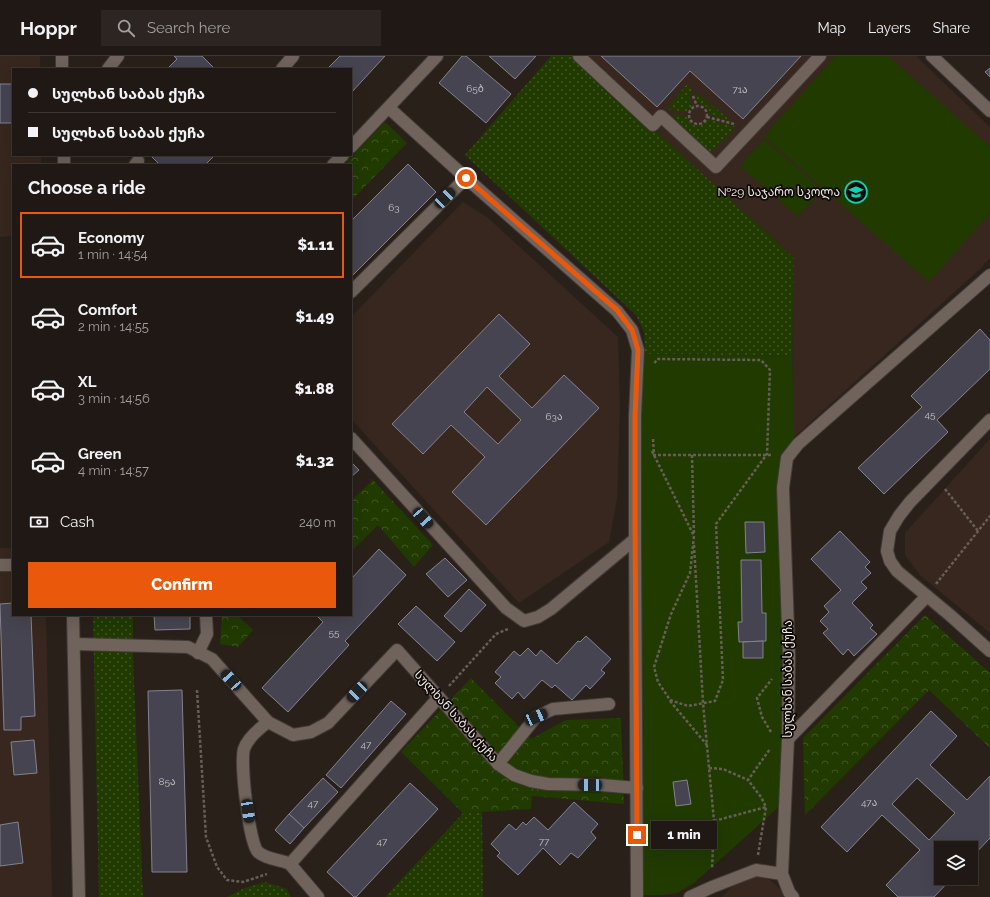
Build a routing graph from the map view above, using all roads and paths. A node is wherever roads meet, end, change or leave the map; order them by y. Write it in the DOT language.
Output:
graph roads {
  1 [pos="62,56"];
  2 [pos="118,56"];
  3 [pos="294,56"];
  4 [pos="436,56"];
  5 [pos="579,56"];
  6 [pos="820,56"];
  7 [pos="932,56"];
  8 [pos="62,68"];
  9 [pos="109,68"];
  10 [pos="283,68"];
  11 [pos="693,96"];
  12 [pos="696,106"];
  13 [pos="388,108"];
  14 [pos="990,111"];
  15 [pos="707,117"];
  16 [pos="736,125"];
  17 [pos="352,145"];
  18 [pos="342,156"];
  19 [pos="334,164"];
  20 [pos="466,178"];
  21 [pos="989,277"];
  22 [pos="352,291"];
  23 [pos="650,370"];
  24 [pos="990,420"];
  25 [pos="652,433"];
  26 [pos="352,439"];
  27 [pos="651,449"];
  28 [pos="767,454"];
  29 [pos="654,455"];
  30 [pos="692,455"];
  31 [pos="787,458"];
  32 [pos="935,476"];
  33 [pos="990,516"];
  34 [pos="978,531"];
  35 [pos="694,536"];
  36 [pos="635,539"];
  37 [pos="12,565"];
  38 [pos="0,566"];
  39 [pos="927,596"];
  40 [pos="73,616"];
  41 [pos="206,616"];
  42 [pos="524,621"];
  43 [pos="74,644"];
  44 [pos="990,651"];
  45 [pos="198,652"];
  46 [pos="197,690"];
  47 [pos="439,697"];
  48 [pos="670,700"];
  49 [pos="703,703"];
  50 [pos="609,704"];
  51 [pos="268,722"];
  52 [pos="788,739"];
  53 [pos="707,745"];
  54 [pos="774,745"];
  55 [pos="498,764"];
  56 [pos="709,768"];
  57 [pos="748,780"];
  58 [pos="637,788"];
  59 [pos="766,808"];
  60 [pos="714,821"];
  61 [pos="666,834"];
  62 [pos="274,859"];
  63 [pos="290,864"];
  64 [pos="756,870"];
  65 [pos="782,874"];
  66 [pos="712,887"];
  67 [pos="79,897"];
  68 [pos="318,897"];
  69 [pos="637,897"];
  70 [pos="690,897"];
  71 [pos="794,897"];
  1 -- 8 [label="street"];
  2 -- 9 [label="street"];
  3 -- 10 [label="street"];
  4 -- 13 [label="street"];
  5 -- 6 [label="street"];
  7 -- 14 [label="street"];
  11 -- 12 [label="path"];
  12 -- 15 [label="path"];
  12 -- 15 [label="path"];
  13 -- 17 [label="street"];
  13 -- 20 [label="street"];
  15 -- 16 [label="path"];
  18 -- 19 [label="street"];
  20 -- 22 [label="street"];
  20 -- 36 [label="street"];
  21 -- 31 [label="street"];
  23 -- 28 [label="path"];
  24 -- 32 [label="street"];
  25 -- 29 [label="path"];
  26 -- 42 [label="street"];
  27 -- 29 [label="path"];
  28 -- 30 [label="path"];
  28 -- 31 [label="path"];
  28 -- 49 [label="path"];
  29 -- 30 [label="path"];
  29 -- 35 [label="path"];
  30 -- 35 [label="path"];
  31 -- 52 [label="street, სულხან საბას ქუჩა"];
  32 -- 34 [label="path"];
  32 -- 39 [label="street"];
  33 -- 34 [label="path"];
  34 -- 39 [label="path"];
  35 -- 48 [label="path"];
  35 -- 49 [label="path"];
  36 -- 42 [label="street"];
  36 -- 58 [label="street"];
  37 -- 38 [label="street"];
  39 -- 44 [label="street"];
  39 -- 52 [label="street"];
  40 -- 43 [label="street"];
  41 -- 45 [label="street"];
  42 -- 47 [label="path"];
  43 -- 45 [label="street"];
  43 -- 67 [label="street"];
  45 -- 51 [label="street"];
  46 -- 62 [label="path"];
  47 -- 51 [label="street, სულხან საბას ქუჩა"];
  47 -- 55 [label="street, სულხან საბას ქუჩა"];
  47 -- 63 [label="street"];
  48 -- 49 [label="path"];
  48 -- 53 [label="path"];
  49 -- 53 [label="path"];
  50 -- 55 [label="street"];
  51 -- 62 [label="street"];
  52 -- 65 [label="street, სულხან საბას ქუჩა"];
  53 -- 56 [label="path"];
  54 -- 57 [label="path"];
  55 -- 58 [label="street, სულხან საბას ქუჩა"];
  56 -- 57 [label="path"];
  56 -- 60 [label="path"];
  57 -- 59 [label="path"];
  58 -- 69 [label="street"];
  59 -- 60 [label="path"];
  59 -- 64 [label="path"];
  60 -- 61 [label="path"];
  60 -- 66 [label="path"];
  62 -- 63 [label="street"];
  63 -- 68 [label="street"];
  64 -- 65 [label="street"];
  64 -- 66 [label="street"];
  65 -- 71 [label="street, სულხან საბას ქუჩა"];
  66 -- 70 [label="street"];
}
